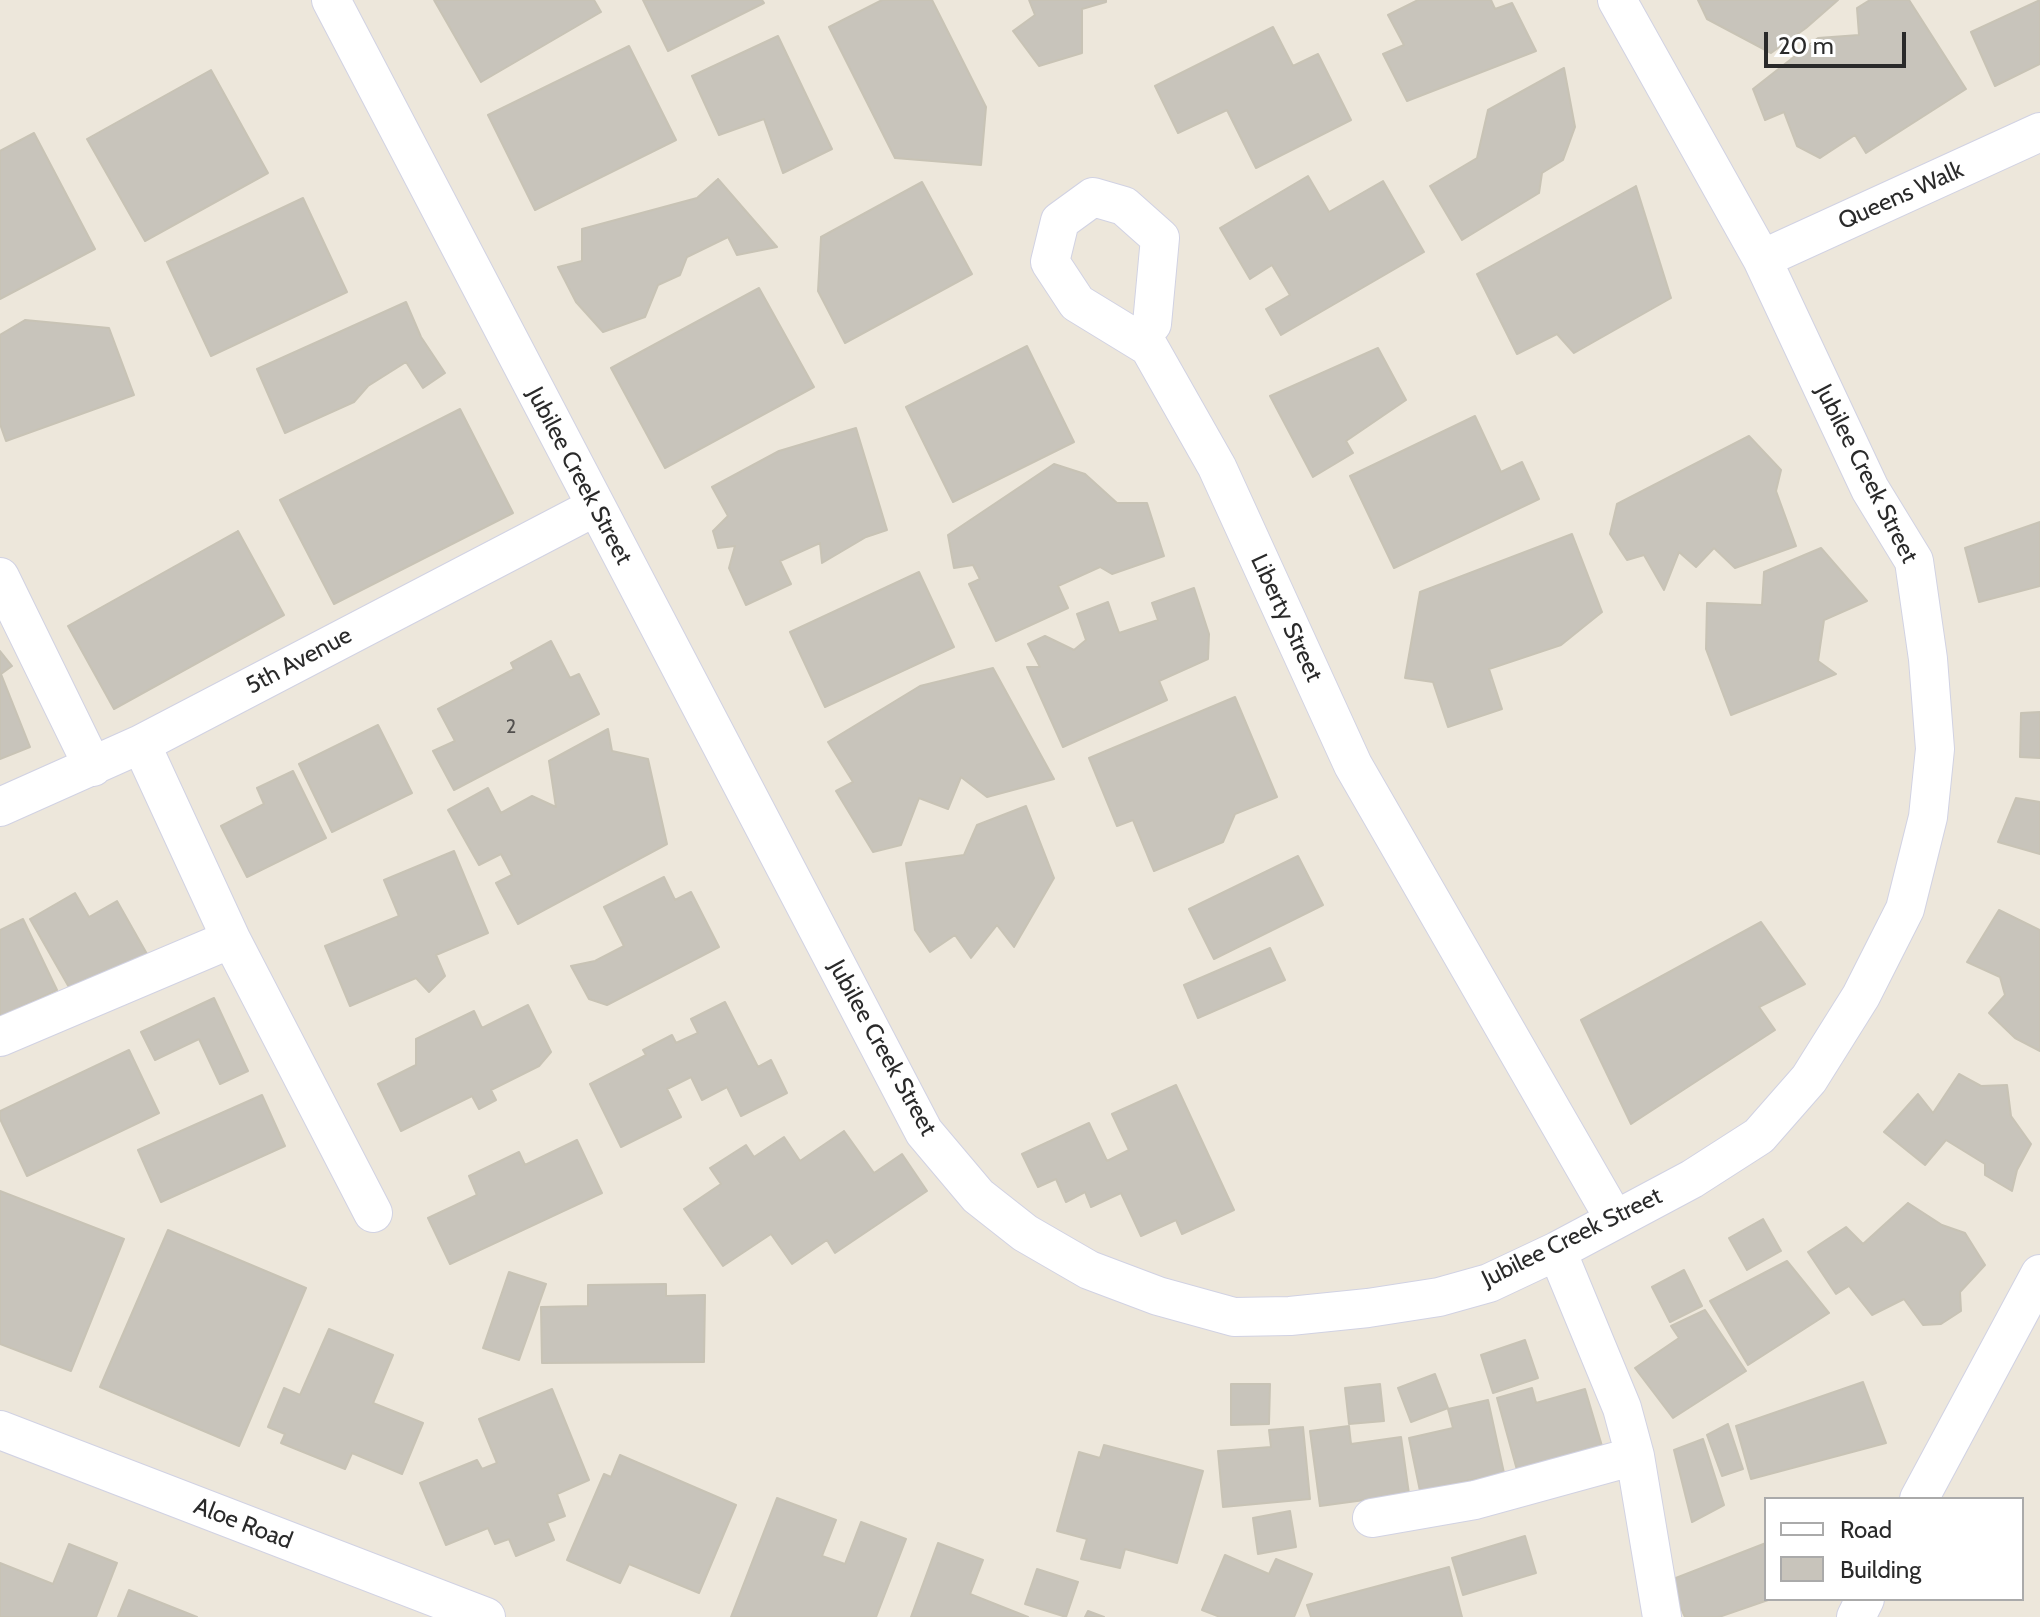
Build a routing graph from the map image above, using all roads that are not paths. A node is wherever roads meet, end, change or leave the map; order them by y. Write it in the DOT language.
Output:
graph roads {
  1 [pos="331,0"];
  2 [pos="1617,0"];
  3 [pos="2039,136"];
  4 [pos="1762,259"];
  5 [pos="1152,324"];
  6 [pos="595,507"];
  7 [pos="0,577"];
  8 [pos="141,744"];
  9 [pos="93,767"];
  10 [pos="0,807"];
  11 [pos="231,939"];
  12 [pos="0,1037"];
  13 [pos="373,1213"];
  14 [pos="1615,1220"];
  15 [pos="1557,1251"];
  16 [pos="2040,1274"];
  17 [pos="0,1430"];
  18 [pos="1635,1456"];
  19 [pos="1920,1497"];
  20 [pos="1372,1518"];
  21 [pos="486,1617"];
  22 [pos="1662,1617"];
  1 -- 6 [label="street, Jubilee Creek Street"];
  2 -- 4 [label="street, Jubilee Creek Street"];
  3 -- 4 [label="street, Queens Walk"];
  4 -- 14 [label="street, Jubilee Creek Street"];
  5 -- 14 [label="street, Liberty Street"];
  6 -- 8 [label="street, 5th Avenue"];
  6 -- 15 [label="street, Jubilee Creek Street"];
  7 -- 9 [label="street"];
  8 -- 9 [label="street, 5th Avenue"];
  8 -- 11 [label="street"];
  9 -- 10 [label="street, 5th Avenue"];
  11 -- 12 [label="street"];
  11 -- 13 [label="street"];
  14 -- 15 [label="street, Jubilee Creek Street"];
  15 -- 18 [label="street"];
  16 -- 19 [label="street"];
  17 -- 21 [label="street, Aloe Road"];
  18 -- 20 [label="street"];
  18 -- 22 [label="street"];
}
